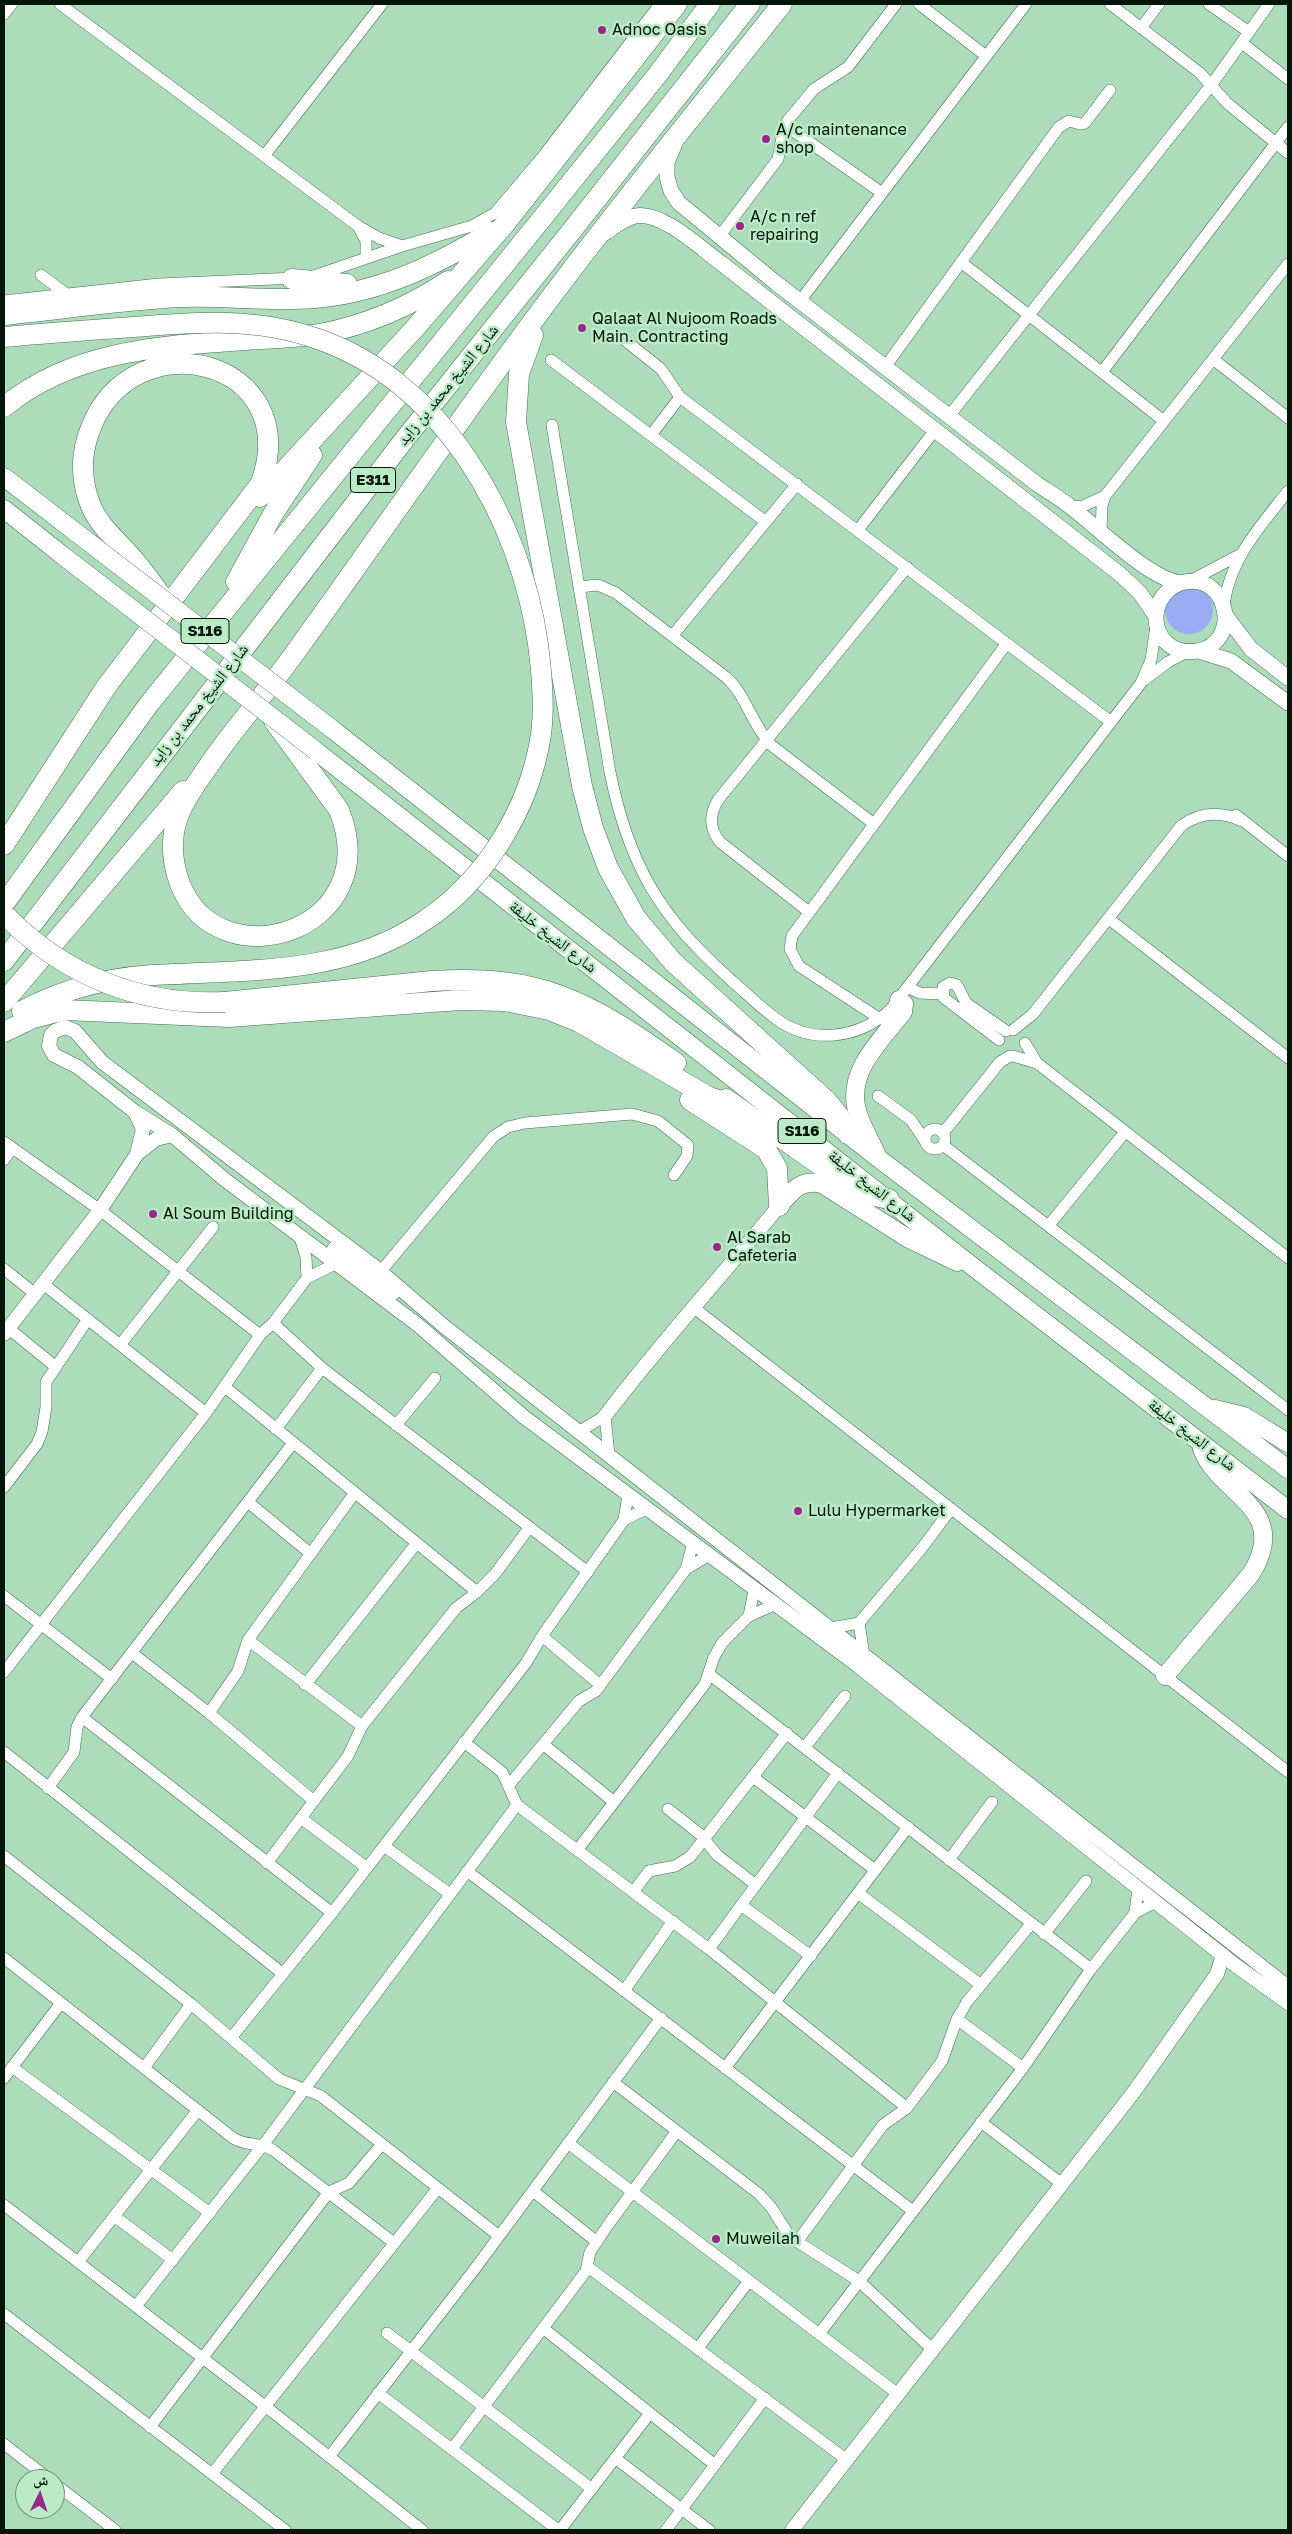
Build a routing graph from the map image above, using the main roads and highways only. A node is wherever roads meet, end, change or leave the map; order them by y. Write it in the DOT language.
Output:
graph roads {
  1 [pos="677,4"];
  2 [pos="710,4"];
  3 [pos="750,4"];
  4 [pos="782,4"];
  5 [pos="679,134"];
  6 [pos="504,225"];
  7 [pos="593,242"];
  8 [pos="721,263"];
  9 [pos="470,265"];
  10 [pos="292,279"];
  11 [pos="776,283"];
  12 [pos="382,284"];
  13 [pos="544,306"];
  14 [pos="4,315"];
  15 [pos="4,337"];
  16 [pos="356,394"];
  17 [pos="4,407"];
  18 [pos="4,477"];
  19 [pos="4,509"];
  20 [pos="199,566"];
  21 [pos="1185,582"];
  22 [pos="163,599"];
  23 [pos="1225,610"];
  24 [pos="1156,618"];
  25 [pos="217,619"];
  26 [pos="1194,651"];
  27 [pos="1288,678"];
  28 [pos="1288,703"];
  29 [pos="270,716"];
  30 [pos="215,756"];
  31 [pos="310,756"];
  32 [pos="4,845"];
  33 [pos="4,904"];
  34 [pos="4,914"];
  35 [pos="4,961"];
  36 [pos="904,994"];
  37 [pos="4,1002"];
  38 [pos="413,1004"];
  39 [pos="4,1023"];
  40 [pos="4,1032"];
  41 [pos="736,1106"];
  42 [pos="848,1134"];
  43 [pos="878,1158"];
  44 [pos="890,1199"];
  45 [pos="779,1206"];
  46 [pos="972,1266"];
  47 [pos="1212,1408"];
  48 [pos="1200,1441"];
  49 [pos="1288,1443"];
  50 [pos="1288,1469"];
  51 [pos="1288,1510"];
  52 [pos="1165,1676"];
  1 -- 6 [label="highway"];
  2 -- 25 [label="highway, شارع الشيخ محمد بن زايد / E311"];
  3 -- 35 [label="highway, شارع الشيخ محمد بن زايد / E311"];
  4 -- 5 [label="highway"];
  5 -- 7 [label="highway"];
  5 -- 11 [label="main road"];
  6 -- 9 [label="highway"];
  6 -- 12 [label="highway"];
  7 -- 8 [label="main road"];
  7 -- 13 [label="highway"];
  8 -- 11 [label="main road"];
  8 -- 24 [label="main road"];
  9 -- 16 [label="highway"];
  9 -- 17 [label="highway"];
  10 -- 12 [label="highway"];
  11 -- 21 [label="main road"];
  12 -- 14 [label="highway"];
  13 -- 30 [label="highway"];
  13 -- 42 [label="highway"];
  15 -- 39 [label="highway, bridge"];
  16 -- 20 [label="highway"];
  16 -- 25 [label="highway"];
  18 -- 22 [label="highway, S116, bridge"];
  19 -- 29 [label="highway, S116, bridge"];
  20 -- 22 [label="highway"];
  20 -- 32 [label="highway"];
  21 -- 23 [label="main road"];
  21 -- 24 [label="main road"];
  22 -- 42 [label="highway, شارع الشيخ خليفة / S116, bridge"];
  23 -- 26 [label="main road"];
  23 -- 27 [label="main road"];
  24 -- 26 [label="main road"];
  25 -- 33 [label="highway, شارع الشيخ محمد بن زايد / E311"];
  26 -- 28 [label="main road"];
  29 -- 31 [label="highway, bridge"];
  30 -- 31 [label="highway"];
  30 -- 37 [label="highway"];
  31 -- 44 [label="highway, شارع الشيخ خليفة / S116"];
  34 -- 41 [label="highway, bridge"];
  36 -- 43 [label="highway"];
  38 -- 40 [label="highway"];
  38 -- 41 [label="highway"];
  38 -- 45 [label="highway"];
  41 -- 44 [label="highway"];
  42 -- 43 [label="highway, شارع الشيخ خليفة / S116"];
  43 -- 47 [label="highway, شارع الشيخ خليفة / S116"];
  44 -- 46 [label="highway, شارع الشيخ خليفة / S116"];
  45 -- 46 [label="highway"];
  46 -- 48 [label="highway, شارع الشيخ خليفة / S116"];
  47 -- 49 [label="highway"];
  47 -- 50 [label="highway, شارع الشيخ خليفة / S116"];
  48 -- 51 [label="highway, شارع الشيخ خليفة / S116"];
  48 -- 52 [label="highway"];
}
